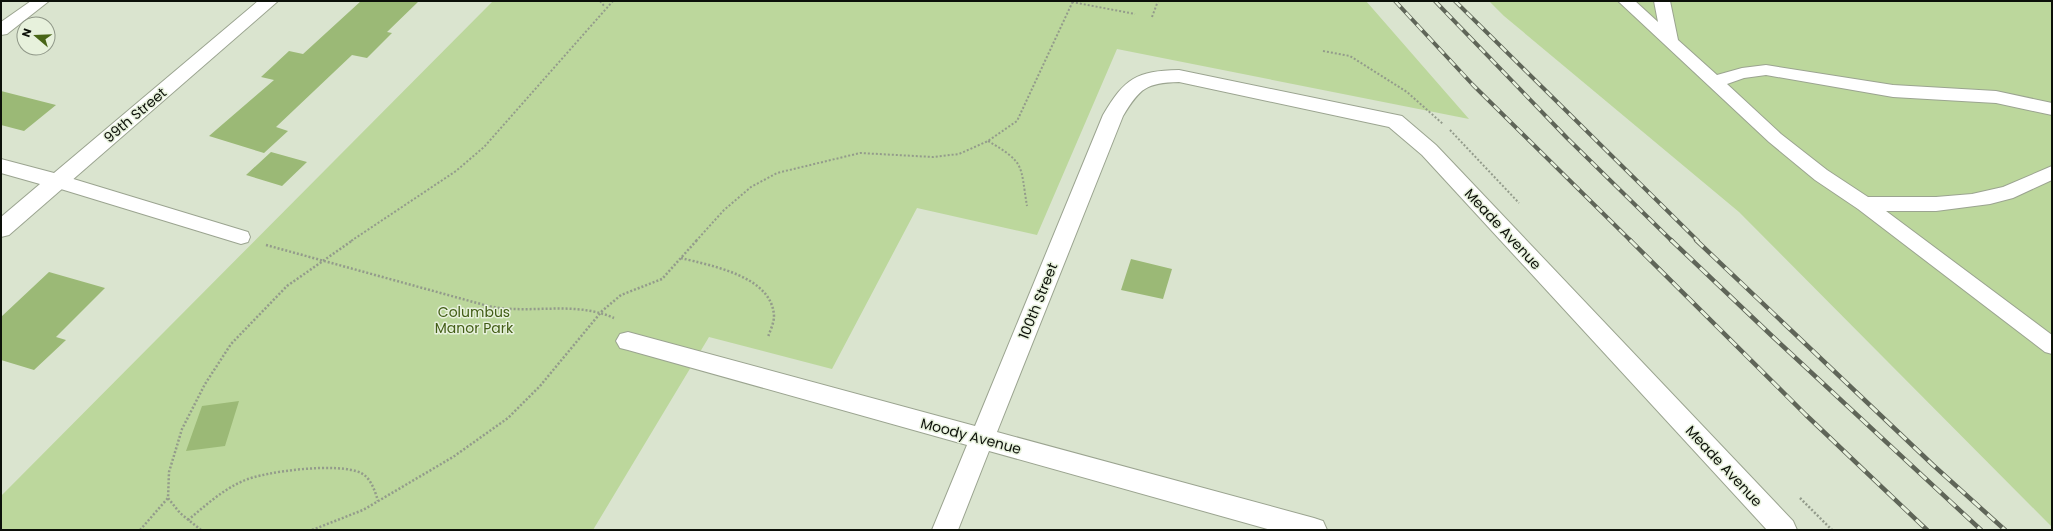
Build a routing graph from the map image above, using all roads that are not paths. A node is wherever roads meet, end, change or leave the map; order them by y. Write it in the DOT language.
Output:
graph roads {
  1 [pos="41,1"];
  2 [pos="269,1"];
  3 [pos="1626,1"];
  4 [pos="1662,1"];
  5 [pos="1,30"];
  6 [pos="1670,40"];
  7 [pos="1142,79"];
  8 [pos="1715,82"];
  9 [pos="2052,109"];
  10 [pos="1,166"];
  11 [pos="2052,172"];
  12 [pos="57,181"];
  13 [pos="1864,204"];
  14 [pos="1,229"];
  15 [pos="241,237"];
  16 [pos="628,341"];
  17 [pos="2052,346"];
  18 [pos="982,439"];
  19 [pos="945,530"];
  20 [pos="1314,530"];
  21 [pos="1784,530"];
  1 -- 5 [label="lane"];
  2 -- 12 [label="street, 99th Street"];
  3 -- 6 [label="lane"];
  4 -- 6 [label="lane"];
  6 -- 8 [label="lane"];
  7 -- 18 [label="street, 100th Street"];
  7 -- 21 [label="street, Meade Avenue"];
  8 -- 9 [label="lane"];
  8 -- 13 [label="lane"];
  10 -- 12 [label="street"];
  11 -- 13 [label="lane"];
  12 -- 14 [label="street, 99th Street"];
  12 -- 15 [label="lane"];
  13 -- 17 [label="lane"];
  16 -- 18 [label="street, Moody Avenue"];
  18 -- 19 [label="street, 100th Street"];
  18 -- 20 [label="street, Moody Avenue"];
}
